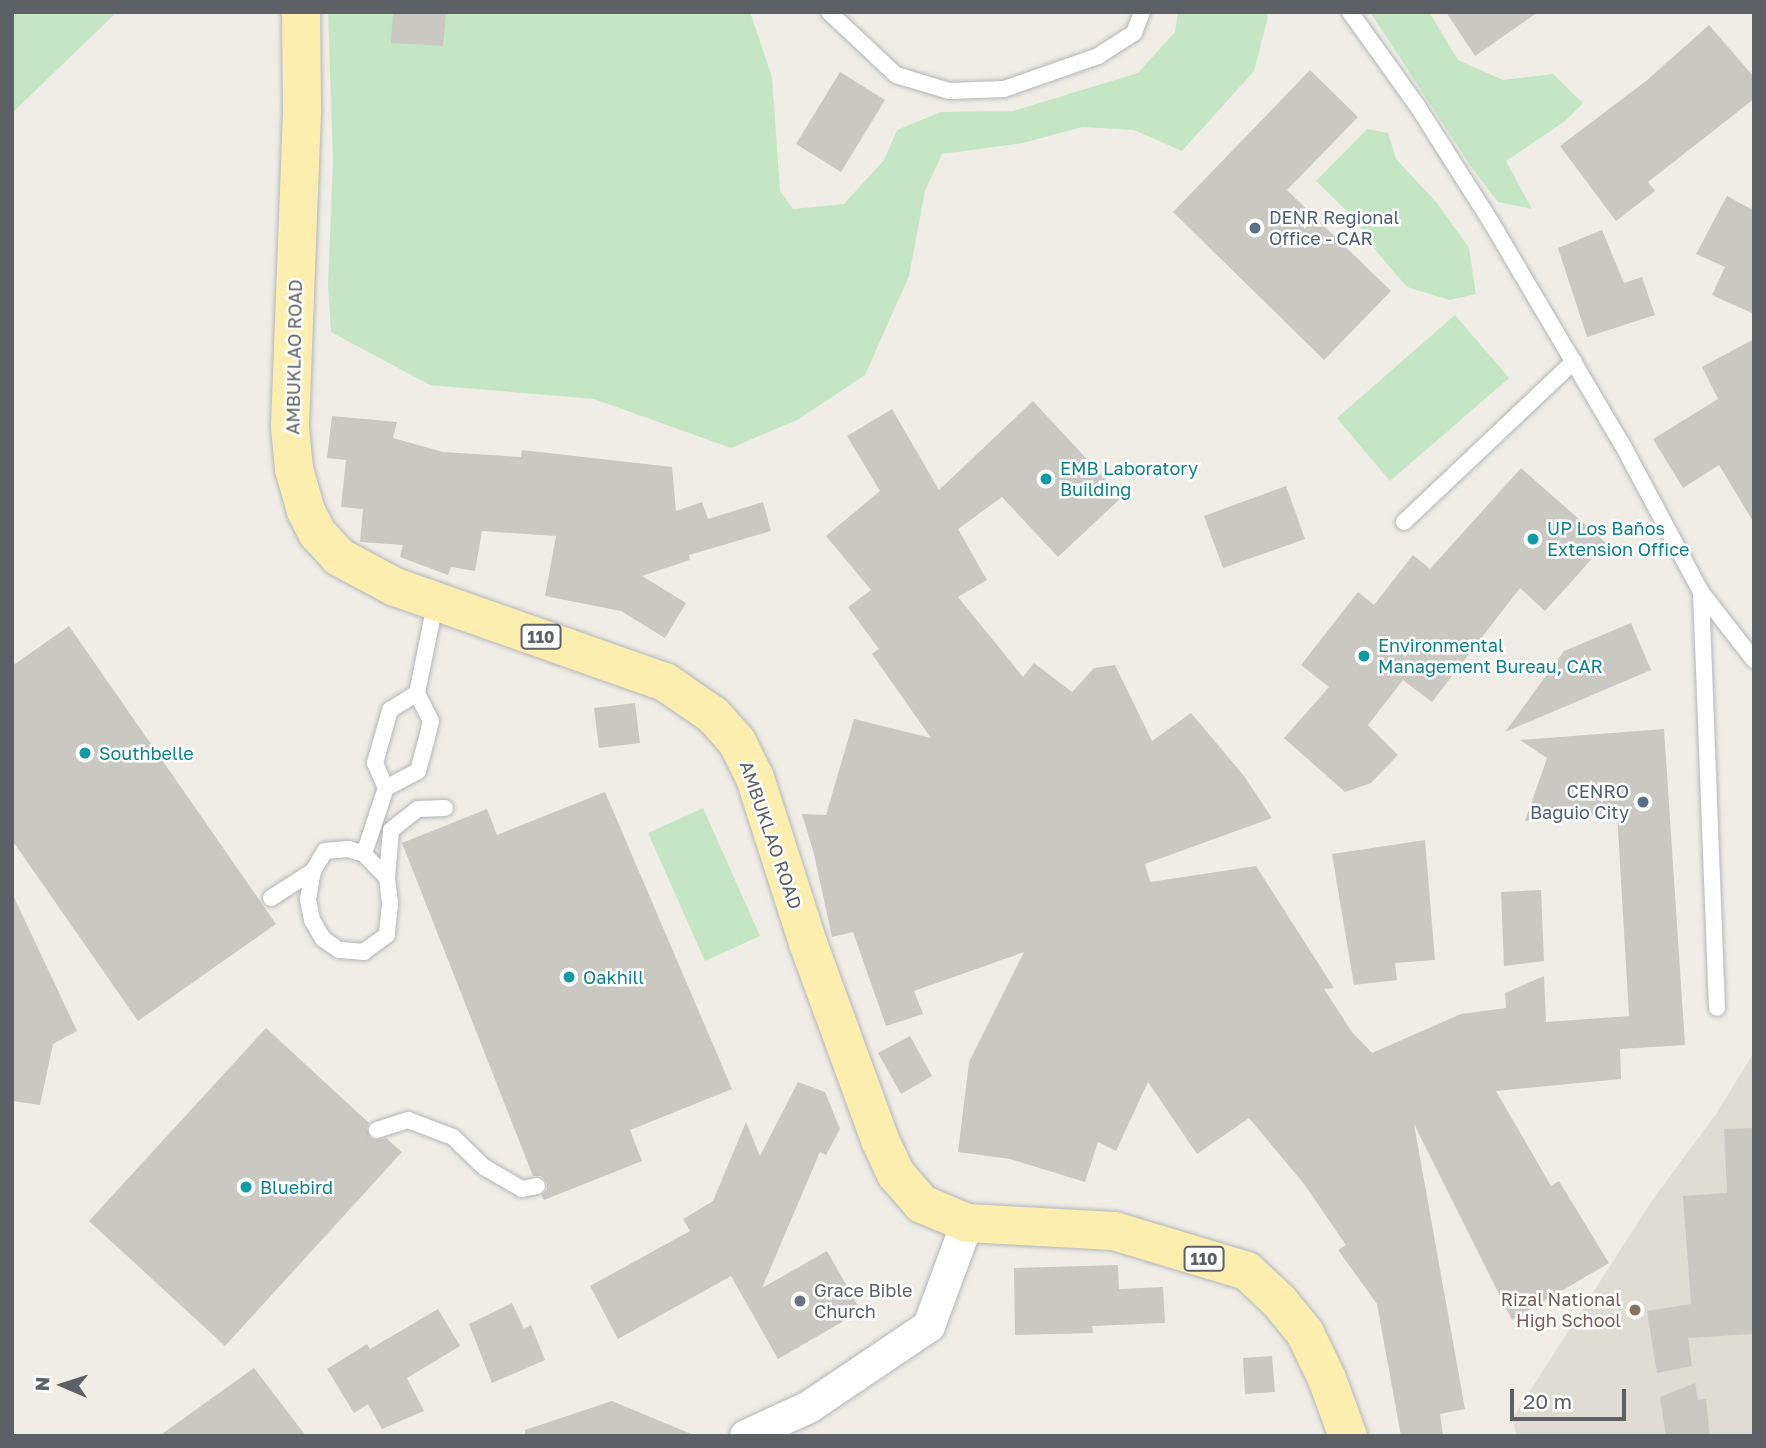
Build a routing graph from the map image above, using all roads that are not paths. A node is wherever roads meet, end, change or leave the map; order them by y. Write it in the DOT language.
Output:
graph roads {
  1 [pos="301,12"];
  2 [pos="829,12"];
  3 [pos="1142,12"];
  4 [pos="1350,12"];
  5 [pos="1574,360"];
  6 [pos="1404,522"];
  7 [pos="1701,592"];
  8 [pos="436,599"];
  9 [pos="1754,660"];
  10 [pos="417,693"];
  11 [pos="386,788"];
  12 [pos="445,808"];
  13 [pos="364,854"];
  14 [pos="313,871"];
  15 [pos="387,878"];
  16 [pos="271,898"];
  17 [pos="1717,1008"];
  18 [pos="377,1130"];
  19 [pos="537,1186"];
  20 [pos="967,1223"];
  21 [pos="746,1436"];
  22 [pos="1348,1436"];
  1 -- 8 [label="main road, AMBUKLAO ROAD / 110"];
  2 -- 3 [label="lane"];
  4 -- 5 [label="lane"];
  5 -- 6 [label="lane"];
  5 -- 7 [label="lane"];
  7 -- 9 [label="lane"];
  7 -- 17 [label="lane"];
  8 -- 10 [label="lane"];
  8 -- 20 [label="main road, AMBUKLAO ROAD / 110"];
  10 -- 11 [label="lane"];
  10 -- 11 [label="lane"];
  11 -- 13 [label="lane"];
  12 -- 15 [label="lane"];
  13 -- 14 [label="lane"];
  13 -- 15 [label="lane"];
  14 -- 15 [label="lane"];
  14 -- 16 [label="lane"];
  18 -- 19 [label="lane"];
  20 -- 21 [label="street"];
  20 -- 22 [label="main road, AMBUKLAO ROAD / 110"];
}
